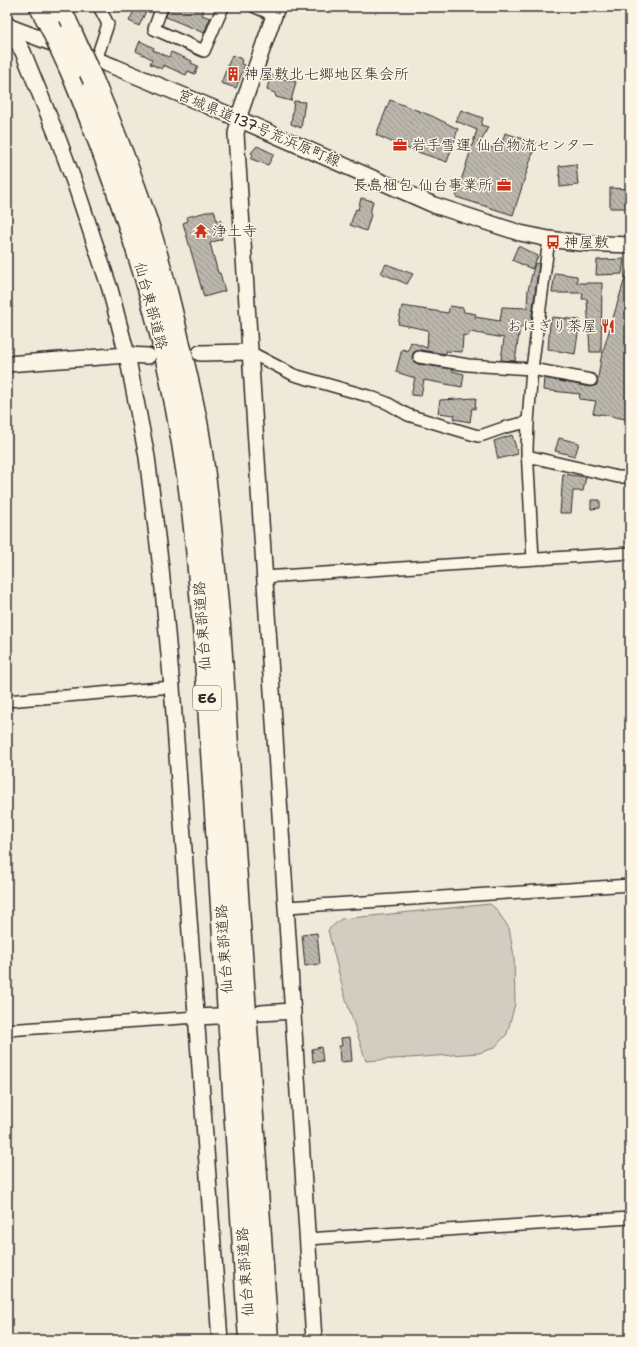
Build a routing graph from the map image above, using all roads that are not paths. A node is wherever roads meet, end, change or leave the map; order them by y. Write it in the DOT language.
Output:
graph roads {
  1 [pos="40,7"];
  2 [pos="60,7"];
  3 [pos="99,7"];
  4 [pos="162,7"];
  5 [pos="223,7"];
  6 [pos="255,7"];
  7 [pos="276,11"];
  8 [pos="8,25"];
  9 [pos="96,60"];
  10 [pos="239,119"];
  11 [pos="548,239"];
  12 [pos="630,245"];
  13 [pos="250,352"];
  14 [pos="200,353"];
  15 [pos="127,355"];
  16 [pos="148,356"];
  17 [pos="420,357"];
  18 [pos="7,364"];
  19 [pos="532,369"];
  20 [pos="591,380"];
  21 [pos="528,422"];
  22 [pos="527,456"];
  23 [pos="630,477"];
  24 [pos="630,553"];
  25 [pos="533,559"];
  26 [pos="264,577"];
  27 [pos="172,687"];
  28 [pos="7,701"];
  29 [pos="630,885"];
  30 [pos="287,907"];
  31 [pos="293,1011"];
  32 [pos="261,1013"];
  33 [pos="217,1016"];
  34 [pos="196,1017"];
  35 [pos="7,1030"];
  36 [pos="630,1218"];
  37 [pos="308,1239"];
  38 [pos="220,1340"];
  39 [pos="249,1340"];
  40 [pos="268,1340"];
  41 [pos="314,1340"];
  1 -- 39 [label="highway, 仙台東部道路 / E6, bridge"];
  2 -- 40 [label="highway, 仙台東部道路 / E6, bridge"];
  3 -- 9 [label="street"];
  4 -- 5 [label="street"];
  6 -- 7 [label="street"];
  7 -- 10 [label="street"];
  8 -- 9 [label="street, 宮城県道137号荒浜原町線"];
  8 -- 15 [label="street"];
  9 -- 10 [label="street, 宮城県道137号荒浜原町線"];
  10 -- 11 [label="street, 宮城県道137号荒浜原町線"];
  10 -- 13 [label="street"];
  11 -- 12 [label="street, 宮城県道137号荒浜原町線"];
  11 -- 19 [label="street"];
  13 -- 14 [label="street"];
  13 -- 21 [label="street"];
  13 -- 26 [label="street"];
  15 -- 16 [label="street"];
  15 -- 18 [label="street"];
  15 -- 27 [label="street"];
  17 -- 19 [label="street"];
  19 -- 20 [label="street"];
  19 -- 21 [label="street"];
  21 -- 22 [label="street"];
  22 -- 23 [label="street"];
  22 -- 25 [label="street"];
  24 -- 25 [label="street"];
  25 -- 26 [label="street"];
  26 -- 30 [label="street"];
  27 -- 28 [label="street"];
  27 -- 34 [label="street"];
  29 -- 30 [label="street"];
  30 -- 31 [label="street"];
  31 -- 32 [label="street"];
  31 -- 37 [label="street"];
  33 -- 34 [label="street"];
  34 -- 35 [label="street"];
  34 -- 38 [label="street"];
  36 -- 37 [label="street"];
  37 -- 41 [label="street"];
}
